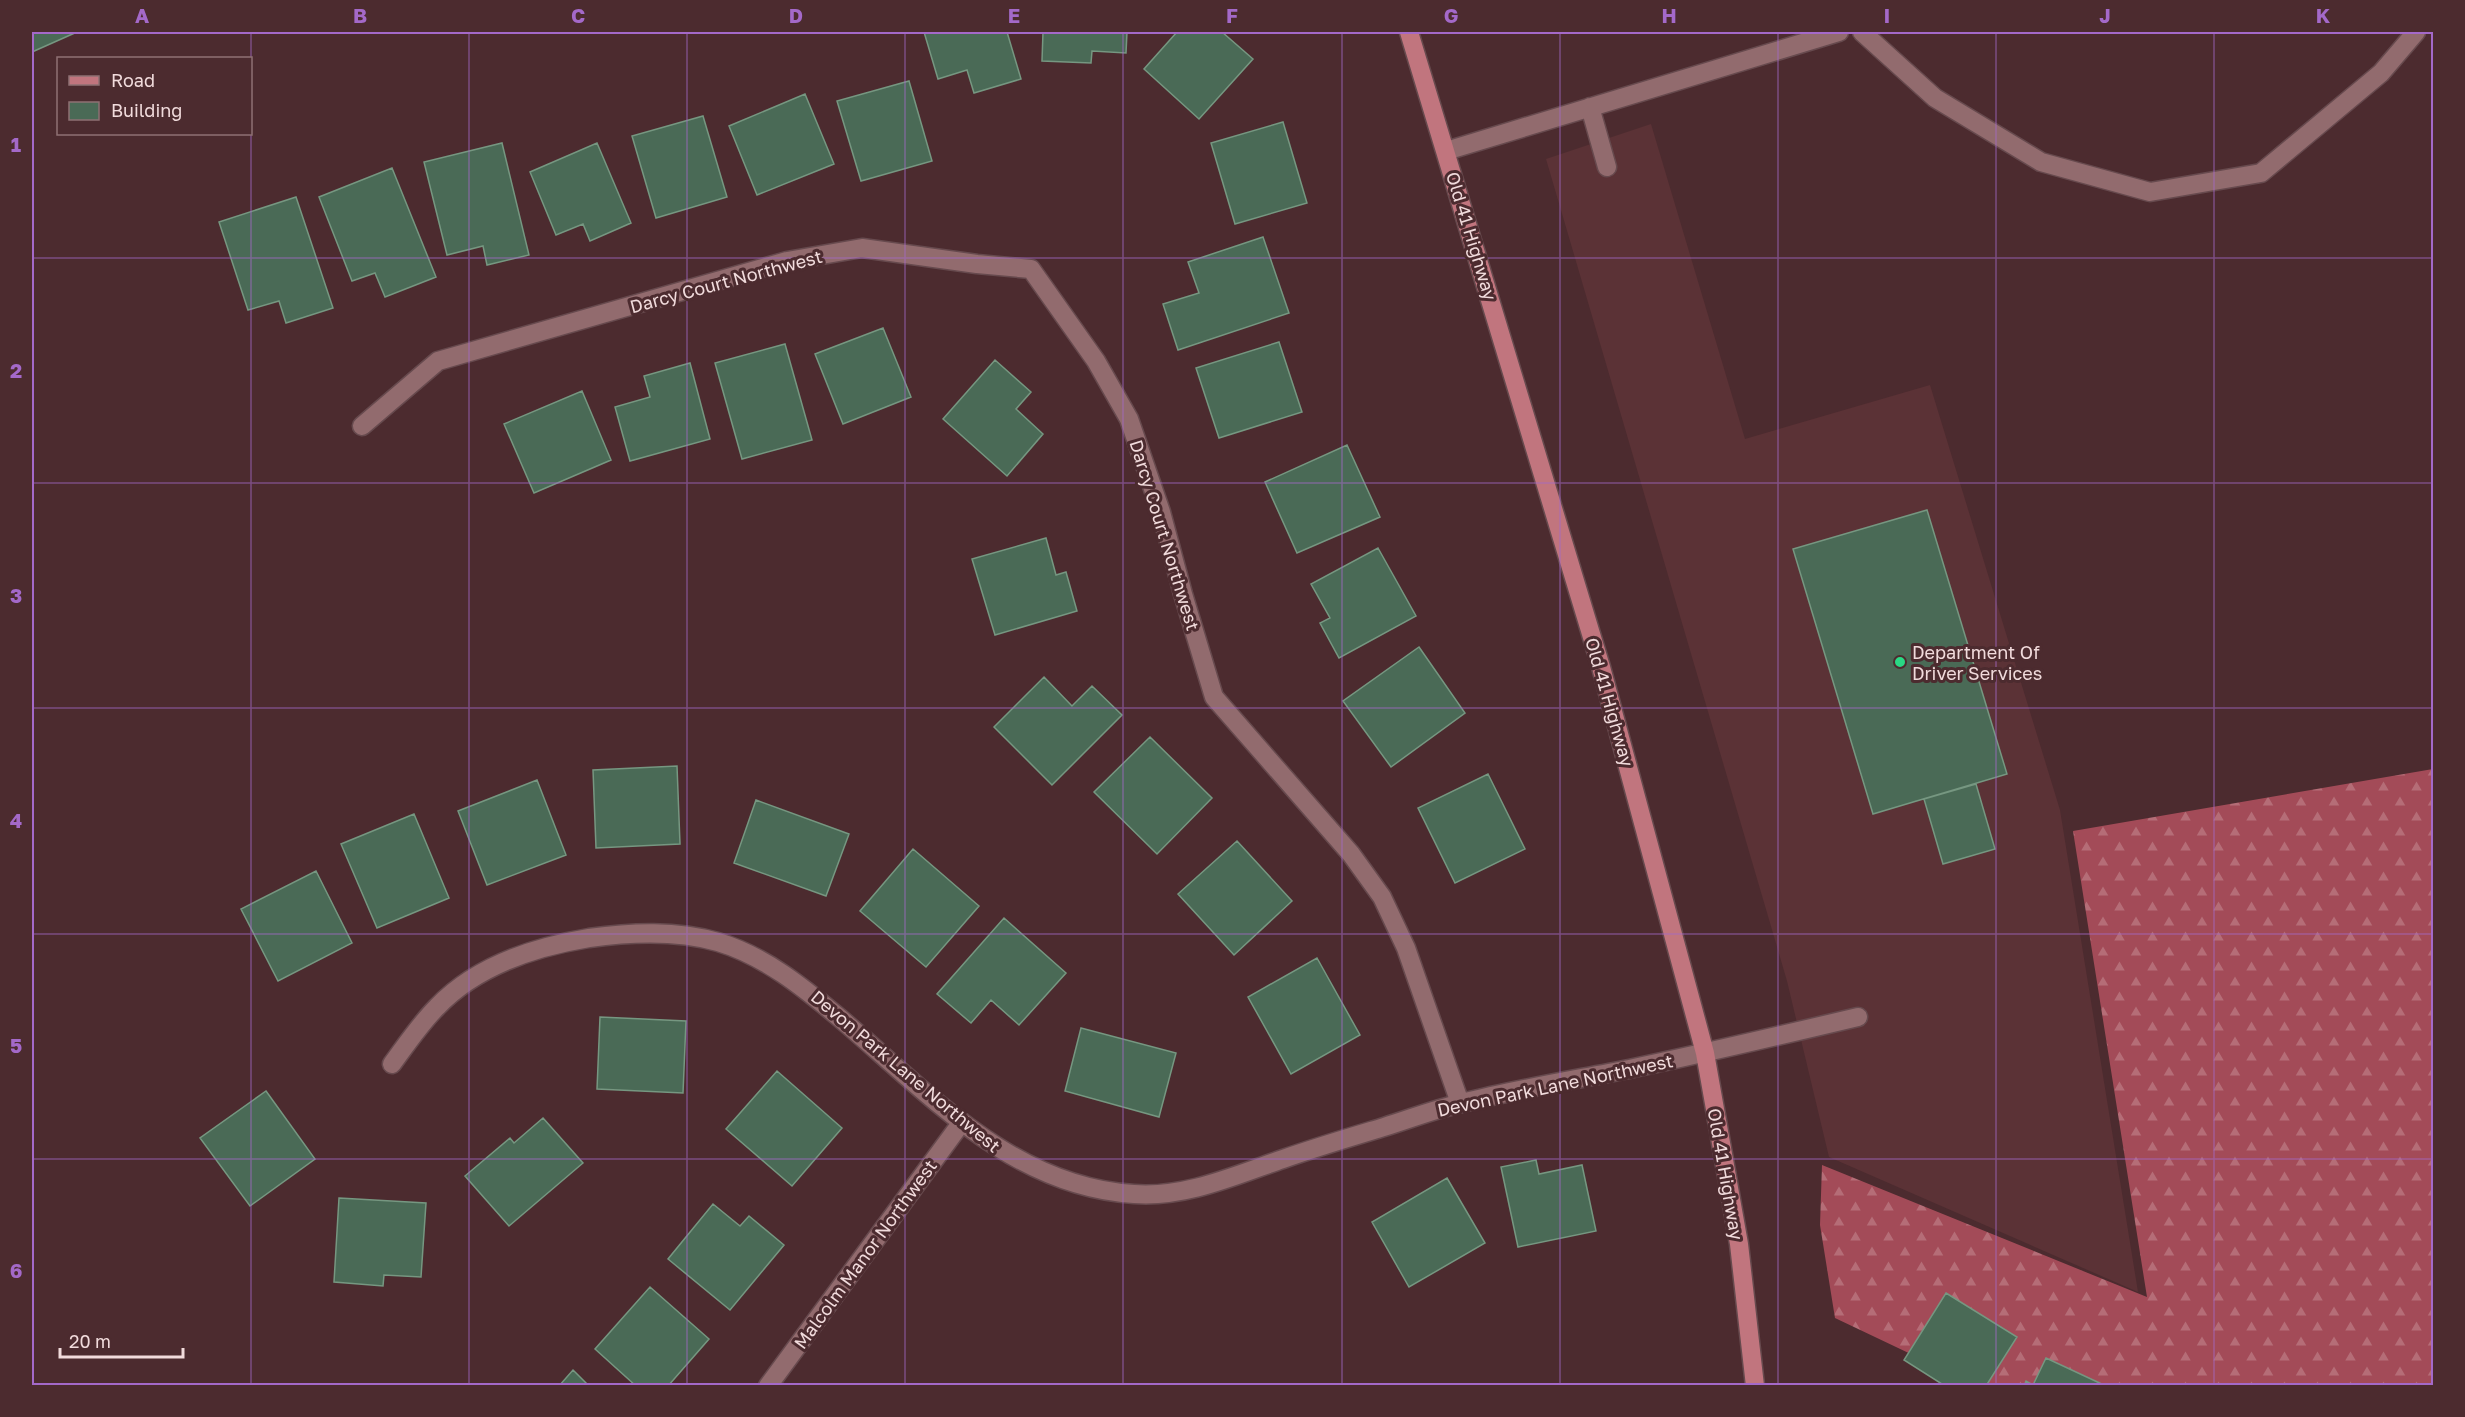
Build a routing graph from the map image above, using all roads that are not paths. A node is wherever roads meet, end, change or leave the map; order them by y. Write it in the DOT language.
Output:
graph roads {
  1 [pos="1409,32"];
  2 [pos="1839,32"];
  3 [pos="1862,32"];
  4 [pos="2416,32"];
  5 [pos="1590,107"];
  6 [pos="1446,151"];
  7 [pos="1607,167"];
  8 [pos="362,426"];
  9 [pos="1858,1017"];
  10 [pos="1705,1053"];
  11 [pos="392,1064"];
  12 [pos="1460,1103"];
  13 [pos="962,1122"];
  14 [pos="768,1386"];
  15 [pos="1755,1386"];
  1 -- 6 [label="main road, Old 41 Highway"];
  2 -- 5 [label="street"];
  3 -- 4 [label="street"];
  5 -- 6 [label="street"];
  5 -- 7 [label="street"];
  6 -- 10 [label="main road, Old 41 Highway"];
  8 -- 12 [label="street, Darcy Court Northwest"];
  9 -- 10 [label="street, Devon Park Lane Northwest"];
  10 -- 12 [label="street, Devon Park Lane Northwest"];
  10 -- 15 [label="main road, Old 41 Highway"];
  11 -- 13 [label="street, Devon Park Lane Northwest"];
  12 -- 13 [label="street, Devon Park Lane Northwest"];
  13 -- 14 [label="street, Malcolm Manor Northwest"];
}
